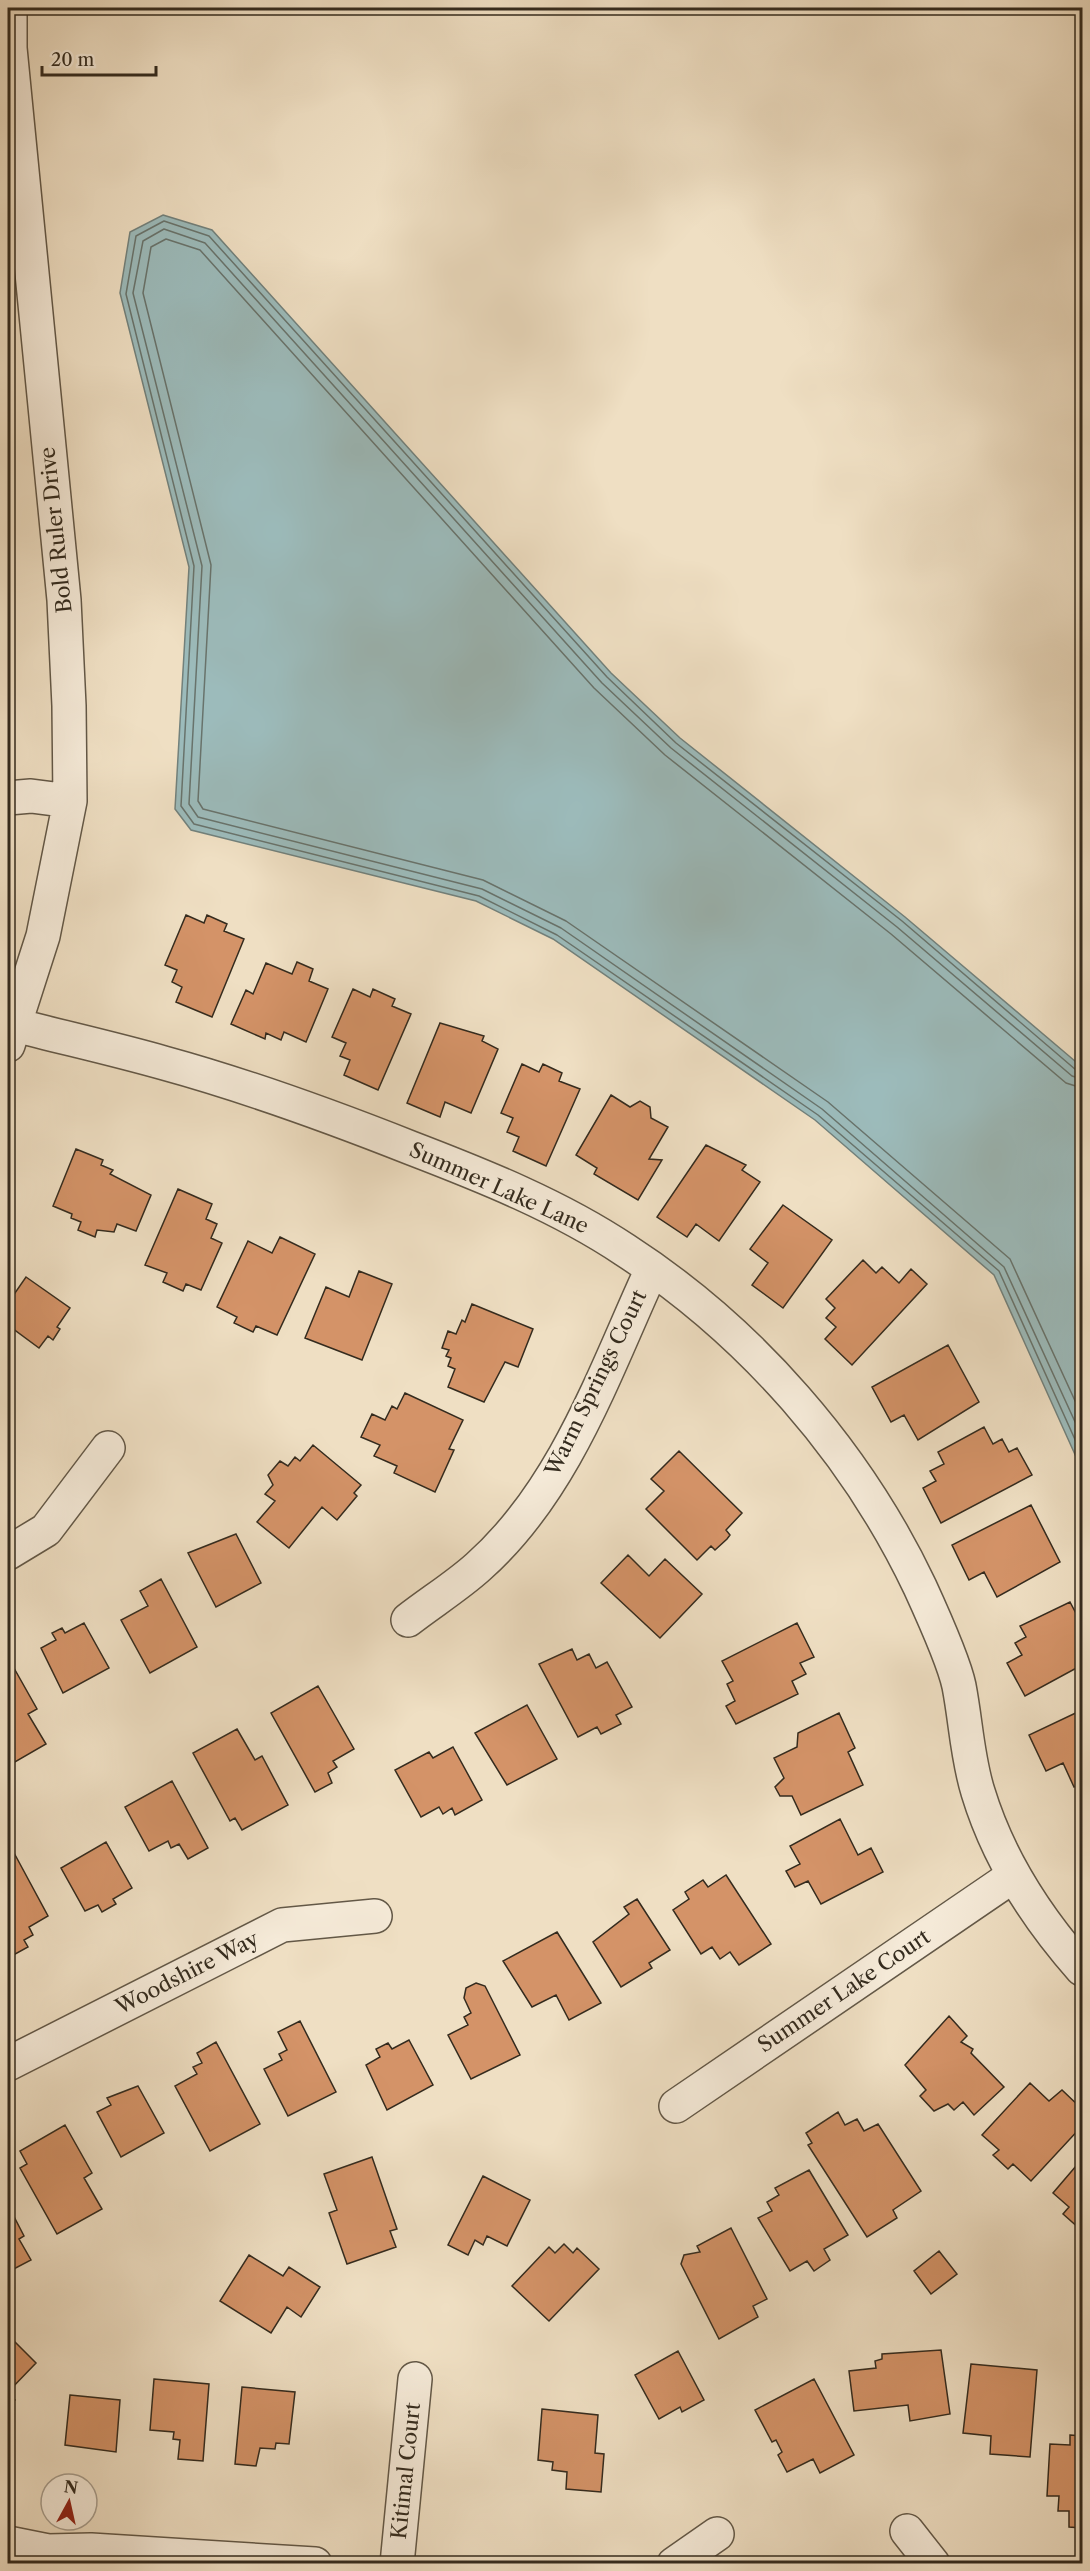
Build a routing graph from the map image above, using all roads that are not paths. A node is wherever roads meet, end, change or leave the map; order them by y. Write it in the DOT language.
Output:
graph roads {
  1 [pos="10,8"];
  2 [pos="8,798"];
  3 [pos="70,801"];
  4 [pos="11,1036"];
  5 [pos="652,1269"];
  6 [pos="108,1448"];
  7 [pos="8,1553"];
  8 [pos="408,1620"];
  9 [pos="1013,1876"];
  10 [pos="375,1916"];
  11 [pos="1083,1969"];
  12 [pos="8,2064"];
  13 [pos="675,2106"];
  14 [pos="415,2379"];
  15 [pos="907,2531"];
  16 [pos="717,2534"];
  17 [pos="8,2542"];
  18 [pos="315,2564"];
  19 [pos="397,2564"];
  20 [pos="674,2564"];
  21 [pos="933,2564"];
  1 -- 3 [label="street, Bold Ruler Drive"];
  2 -- 3 [label="street"];
  3 -- 4 [label="street, Bold Ruler Drive"];
  4 -- 5 [label="street, Summer Lake Lane"];
  5 -- 8 [label="street, Warm Springs Court"];
  5 -- 9 [label="street, Summer Lake Lane"];
  6 -- 7 [label="street"];
  9 -- 11 [label="street, Summer Lake Lane"];
  9 -- 13 [label="street, Summer Lake Court"];
  10 -- 12 [label="street, Woodshire Way"];
  14 -- 19 [label="street, Kitimal Court"];
  15 -- 21 [label="street"];
  16 -- 20 [label="street"];
  17 -- 18 [label="street"];
}
